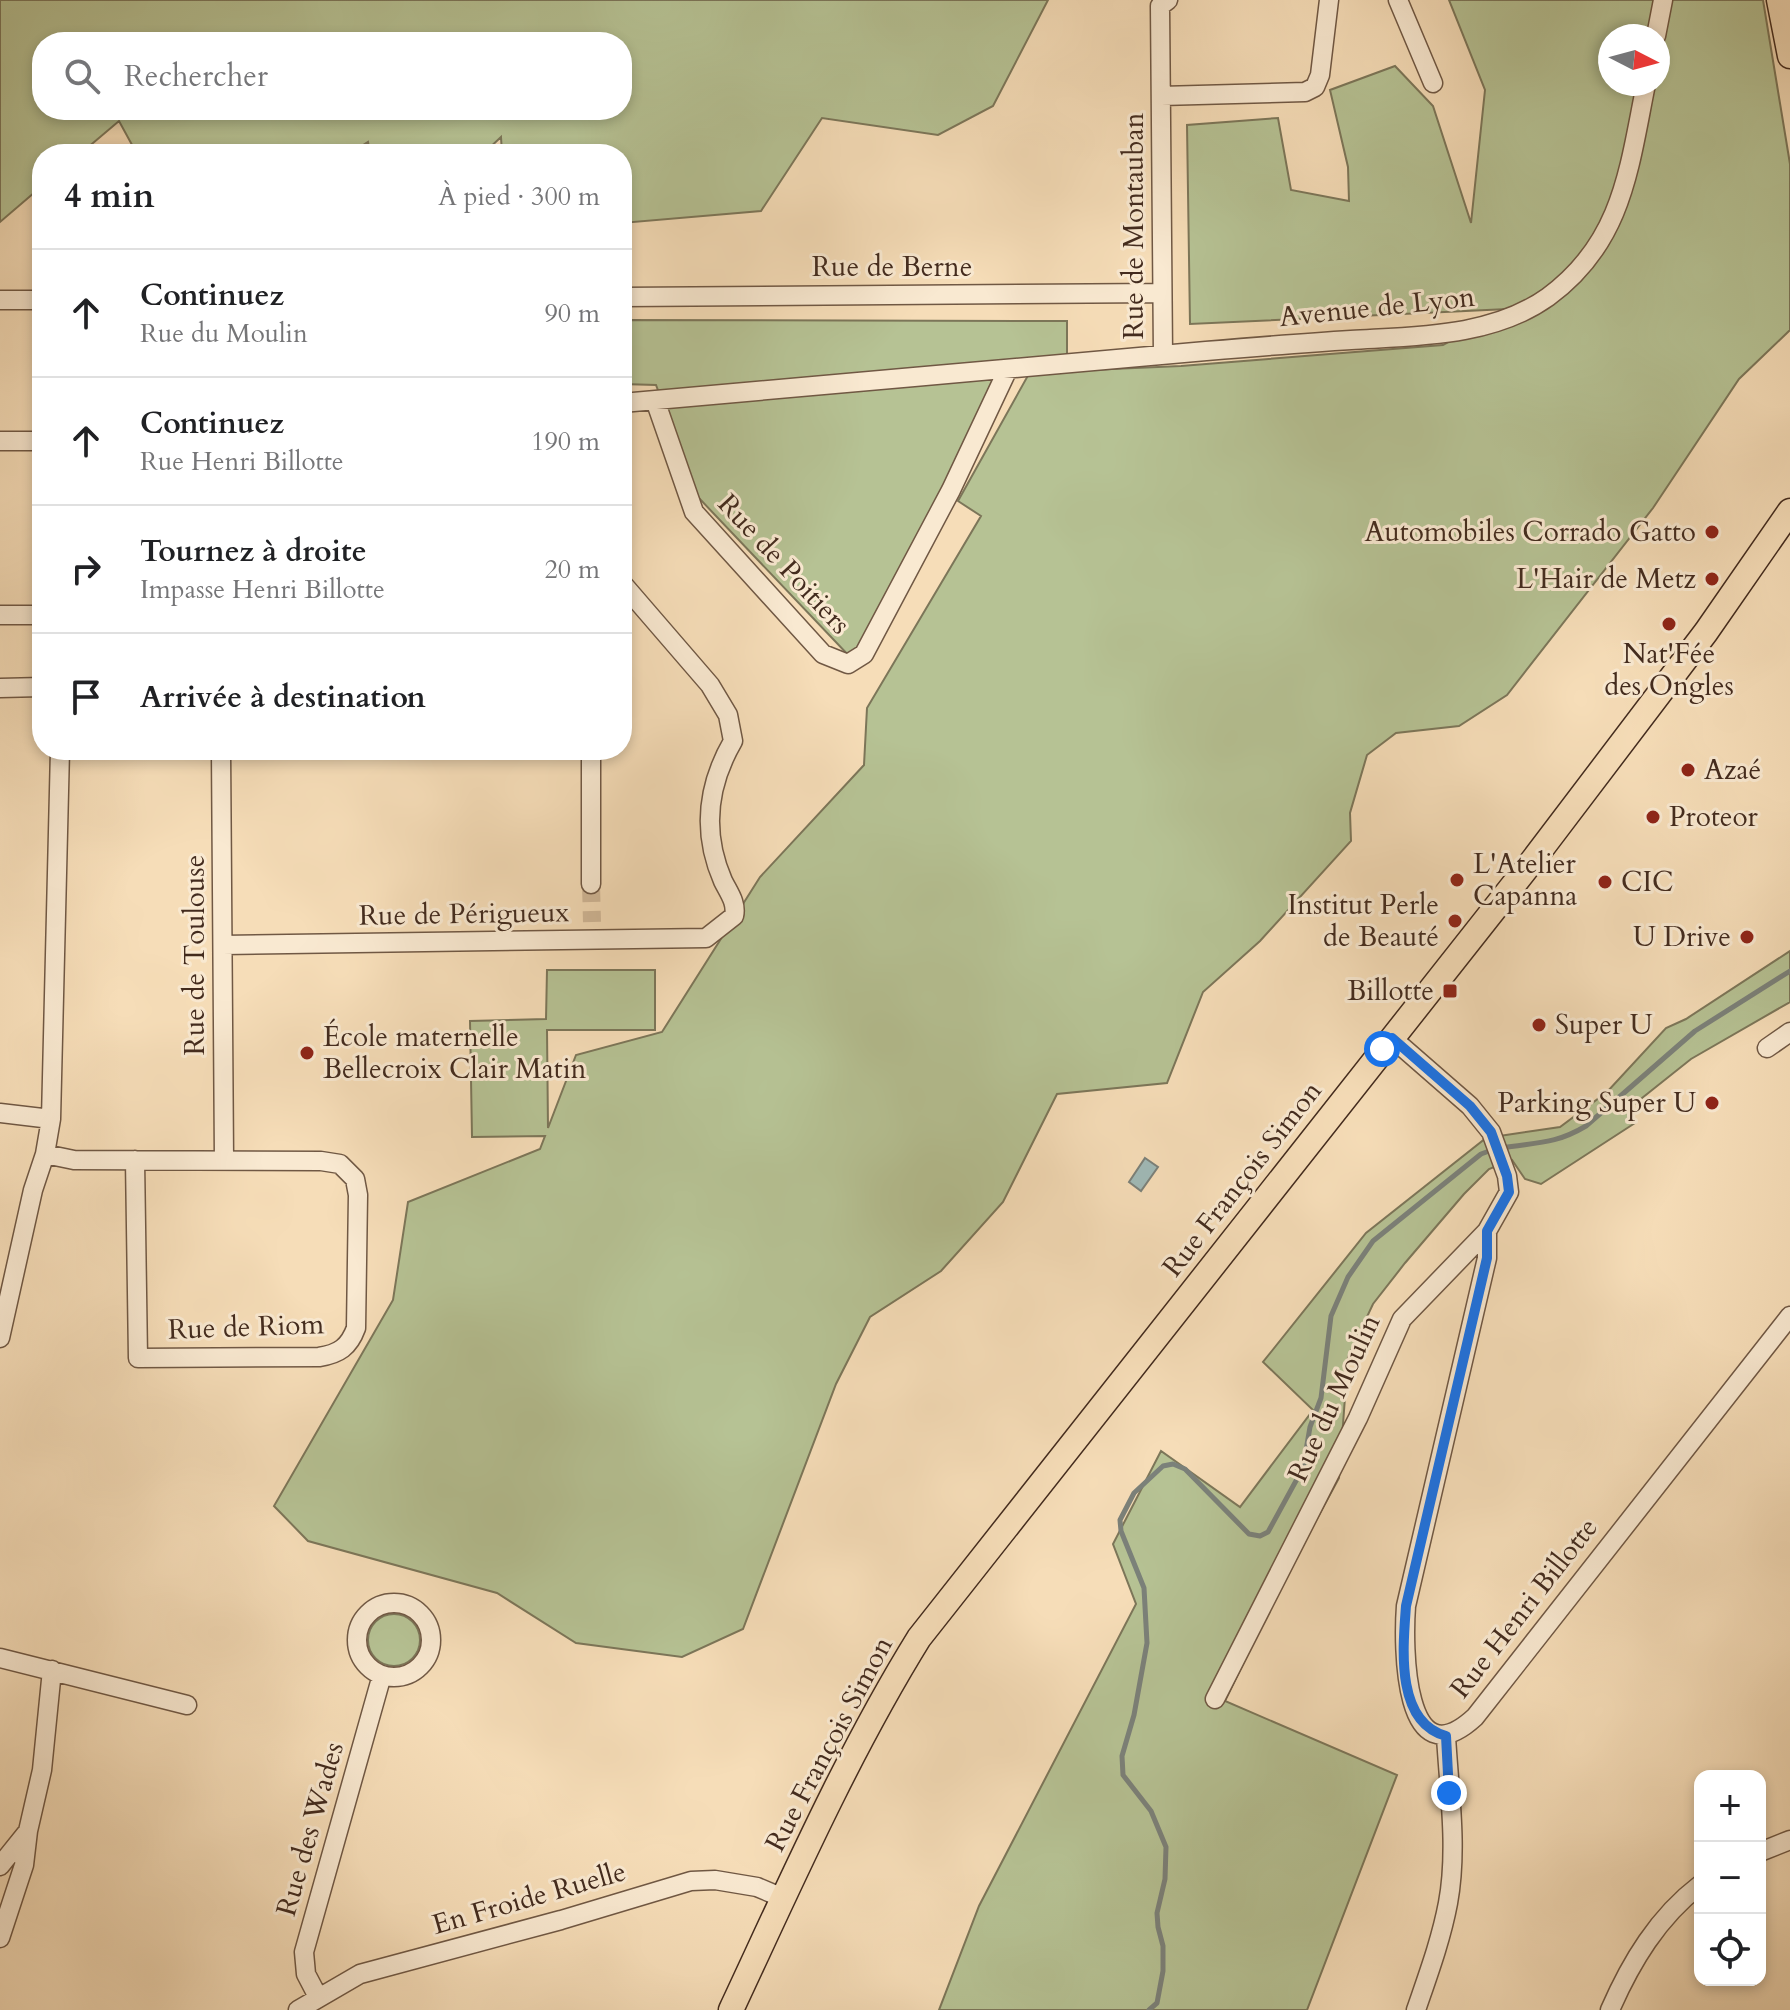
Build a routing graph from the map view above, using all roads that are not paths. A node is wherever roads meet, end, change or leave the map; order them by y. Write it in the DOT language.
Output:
graph roads {
  1 [pos="1168,0"];
  2 [pos="1329,0"];
  3 [pos="1398,0"];
  4 [pos="1663,0"];
  5 [pos="1779,0"];
  6 [pos="1658,24"];
  7 [pos="1790,56"];
  8 [pos="1433,83"];
  9 [pos="1161,96"];
  10 [pos="1644,96"];
  11 [pos="1162,293"];
  12 [pos="632,297"];
  13 [pos="0,300"];
  14 [pos="32,300"];
  15 [pos="1163,355"];
  16 [pos="1008,369"];
  17 [pos="655,400"];
  18 [pos="632,402"];
  19 [pos="0,441"];
  20 [pos="32,441"];
  21 [pos="1790,511"];
  22 [pos="632,595"];
  23 [pos="0,615"];
  24 [pos="32,615"];
  25 [pos="32,687"];
  26 [pos="0,688"];
  27 [pos="60,760"];
  28 [pos="221,760"];
  29 [pos="591,760"];
  30 [pos="591,884"];
  31 [pos="223,945"];
  32 [pos="1790,1032"];
  33 [pos="1392,1038"];
  34 [pos="1767,1048"];
  35 [pos="0,1113"];
  36 [pos="51,1119"];
  37 [pos="45,1154"];
  38 [pos="135,1160"];
  39 [pos="224,1160"];
  40 [pos="1487,1231"];
  41 [pos="1790,1316"];
  42 [pos="0,1338"];
  43 [pos="0,1658"];
  44 [pos="52,1670"];
  45 [pos="382,1675"];
  46 [pos="1215,1699"];
  47 [pos="187,1705"];
  48 [pos="1446,1736"];
  49 [pos="28,1831"];
  50 [pos="1790,1840"];
  51 [pos="1766,1850"];
  52 [pos="0,1866"];
  53 [pos="1694,1890"];
  54 [pos="781,1902"];
  55 [pos="0,1938"];
  56 [pos="318,1997"];
  57 [pos="298,2010"];
  58 [pos="731,2010"];
  59 [pos="1416,2010"];
  60 [pos="1610,2010"];
  1 -- 9 [label="street, Rue de Montauban"];
  2 -- 9 [label="street, Rue de Montauban"];
  3 -- 8 [label="street"];
  4 -- 6 [label="street"];
  5 -- 7 [label="main road"];
  9 -- 11 [label="street, Rue de Montauban"];
  10 -- 15 [label="street, Avenue de Lyon"];
  11 -- 12 [label="street, Rue de Berne"];
  11 -- 15 [label="street, Rue de Montauban"];
  13 -- 14 [label="street"];
  15 -- 16 [label="street, Avenue de Lyon"];
  16 -- 17 [label="street, Avenue de Lyon"];
  16 -- 17 [label="street, Rue de Poitiers"];
  17 -- 18 [label="street, Avenue de Lyon"];
  19 -- 20 [label="street"];
  21 -- 33 [label="main road, Rue François Simon"];
  22 -- 31 [label="street, Rue de Périgueux"];
  23 -- 24 [label="street"];
  25 -- 26 [label="street"];
  27 -- 36 [label="street"];
  28 -- 31 [label="street, Rue de Toulouse"];
  29 -- 30 [label="street"];
  31 -- 39 [label="street, Rue de Toulouse"];
  32 -- 34 [label="street"];
  33 -- 40 [label="street, Rue du Moulin"];
  33 -- 54 [label="main road, Rue François Simon"];
  35 -- 36 [label="street"];
  36 -- 37 [label="street"];
  37 -- 38 [label="street, Rue de Riom"];
  37 -- 42 [label="street"];
  38 -- 39 [label="street, Rue de Riom"];
  38 -- 39 [label="street, Rue de Riom"];
  40 -- 46 [label="street, Rue du Moulin"];
  40 -- 48 [label="street, Rue Henri Billotte"];
  41 -- 48 [label="street, Rue Henri Billotte"];
  43 -- 44 [label="street"];
  44 -- 47 [label="street"];
  44 -- 49 [label="street"];
  45 -- 45 [label="street"];
  45 -- 56 [label="street, Rue des Wades"];
  48 -- 59 [label="street"];
  49 -- 52 [label="street"];
  49 -- 55 [label="street"];
  50 -- 51 [label="street"];
  53 -- 60 [label="street"];
  54 -- 56 [label="street, En Froide Ruelle"];
  54 -- 58 [label="main road, Rue François Simon"];
  56 -- 57 [label="street, En Froide Ruelle"];
}
